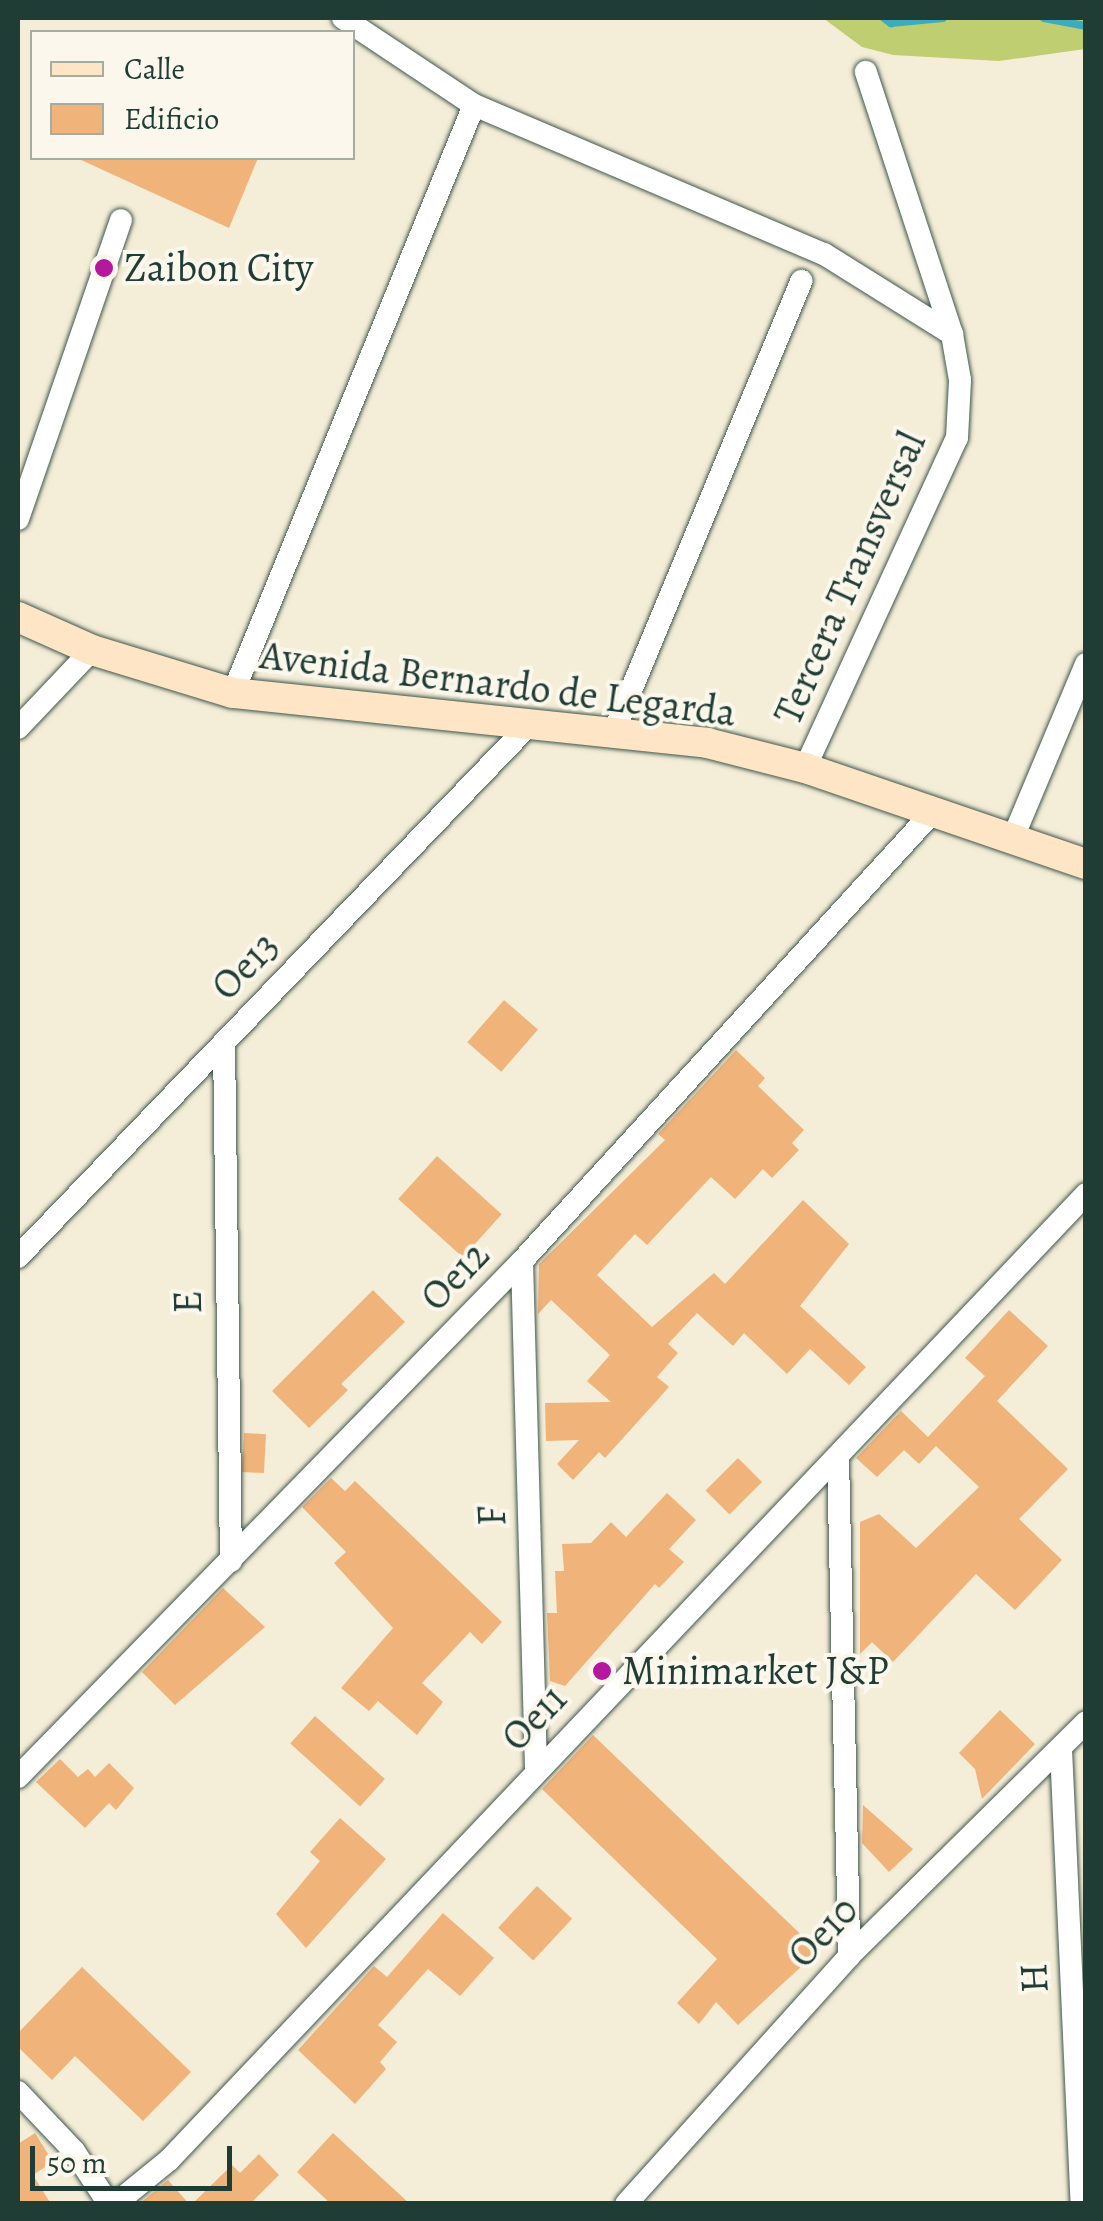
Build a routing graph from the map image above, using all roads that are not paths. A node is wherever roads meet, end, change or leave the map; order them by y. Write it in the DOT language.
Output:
graph roads {
  1 [pos="343,18"];
  2 [pos="866,72"];
  3 [pos="474,105"];
  4 [pos="122,220"];
  5 [pos="801,281"];
  6 [pos="952,334"];
  7 [pos="18,519"];
  8 [pos="18,618"];
  9 [pos="92,650"];
  10 [pos="1086,664"];
  11 [pos="233,693"];
  12 [pos="527,727"];
  13 [pos="18,728"];
  14 [pos="612,736"];
  15 [pos="805,768"];
  16 [pos="932,814"];
  17 [pos="1012,840"];
  18 [pos="1086,864"];
  19 [pos="224,1042"];
  20 [pos="1086,1194"];
  21 [pos="18,1257"];
  22 [pos="522,1261"];
  23 [pos="838,1457"];
  24 [pos="232,1561"];
  25 [pos="1086,1722"];
  26 [pos="1060,1749"];
  27 [pos="536,1770"];
  28 [pos="18,1777"];
  29 [pos="849,1956"];
  30 [pos="18,2092"];
  31 [pos="112,2204"];
  32 [pos="626,2204"];
  33 [pos="1082,2204"];
  1 -- 3 [label="street"];
  2 -- 6 [label="street, Tercera Transversal"];
  3 -- 6 [label="street"];
  3 -- 11 [label="street"];
  4 -- 7 [label="street"];
  5 -- 14 [label="street"];
  6 -- 15 [label="street, Tercera Transversal"];
  8 -- 9 [label="street, Avenida Bernardo de Legarda"];
  9 -- 11 [label="street, Avenida Bernardo de Legarda"];
  9 -- 13 [label="street"];
  10 -- 17 [label="street"];
  11 -- 12 [label="street, Avenida Bernardo de Legarda"];
  12 -- 14 [label="street, Avenida Bernardo de Legarda"];
  12 -- 19 [label="street, Oe13"];
  14 -- 15 [label="street, Avenida Bernardo de Legarda"];
  15 -- 16 [label="street, Avenida Bernardo de Legarda"];
  16 -- 17 [label="street, Avenida Bernardo de Legarda"];
  16 -- 22 [label="street, Oe12"];
  17 -- 18 [label="street, Avenida Bernardo de Legarda"];
  19 -- 21 [label="street, Oe13"];
  19 -- 24 [label="street, E"];
  20 -- 23 [label="street, Oe11"];
  22 -- 24 [label="street, Oe12"];
  22 -- 27 [label="street, F"];
  23 -- 27 [label="street, Oe11"];
  23 -- 29 [label="street"];
  24 -- 28 [label="street, Oe12"];
  25 -- 26 [label="street, Oe10"];
  26 -- 29 [label="street, Oe10"];
  26 -- 33 [label="street, H"];
  27 -- 31 [label="street, Oe11"];
  29 -- 32 [label="street, Oe10"];
  30 -- 31 [label="street"];
}
